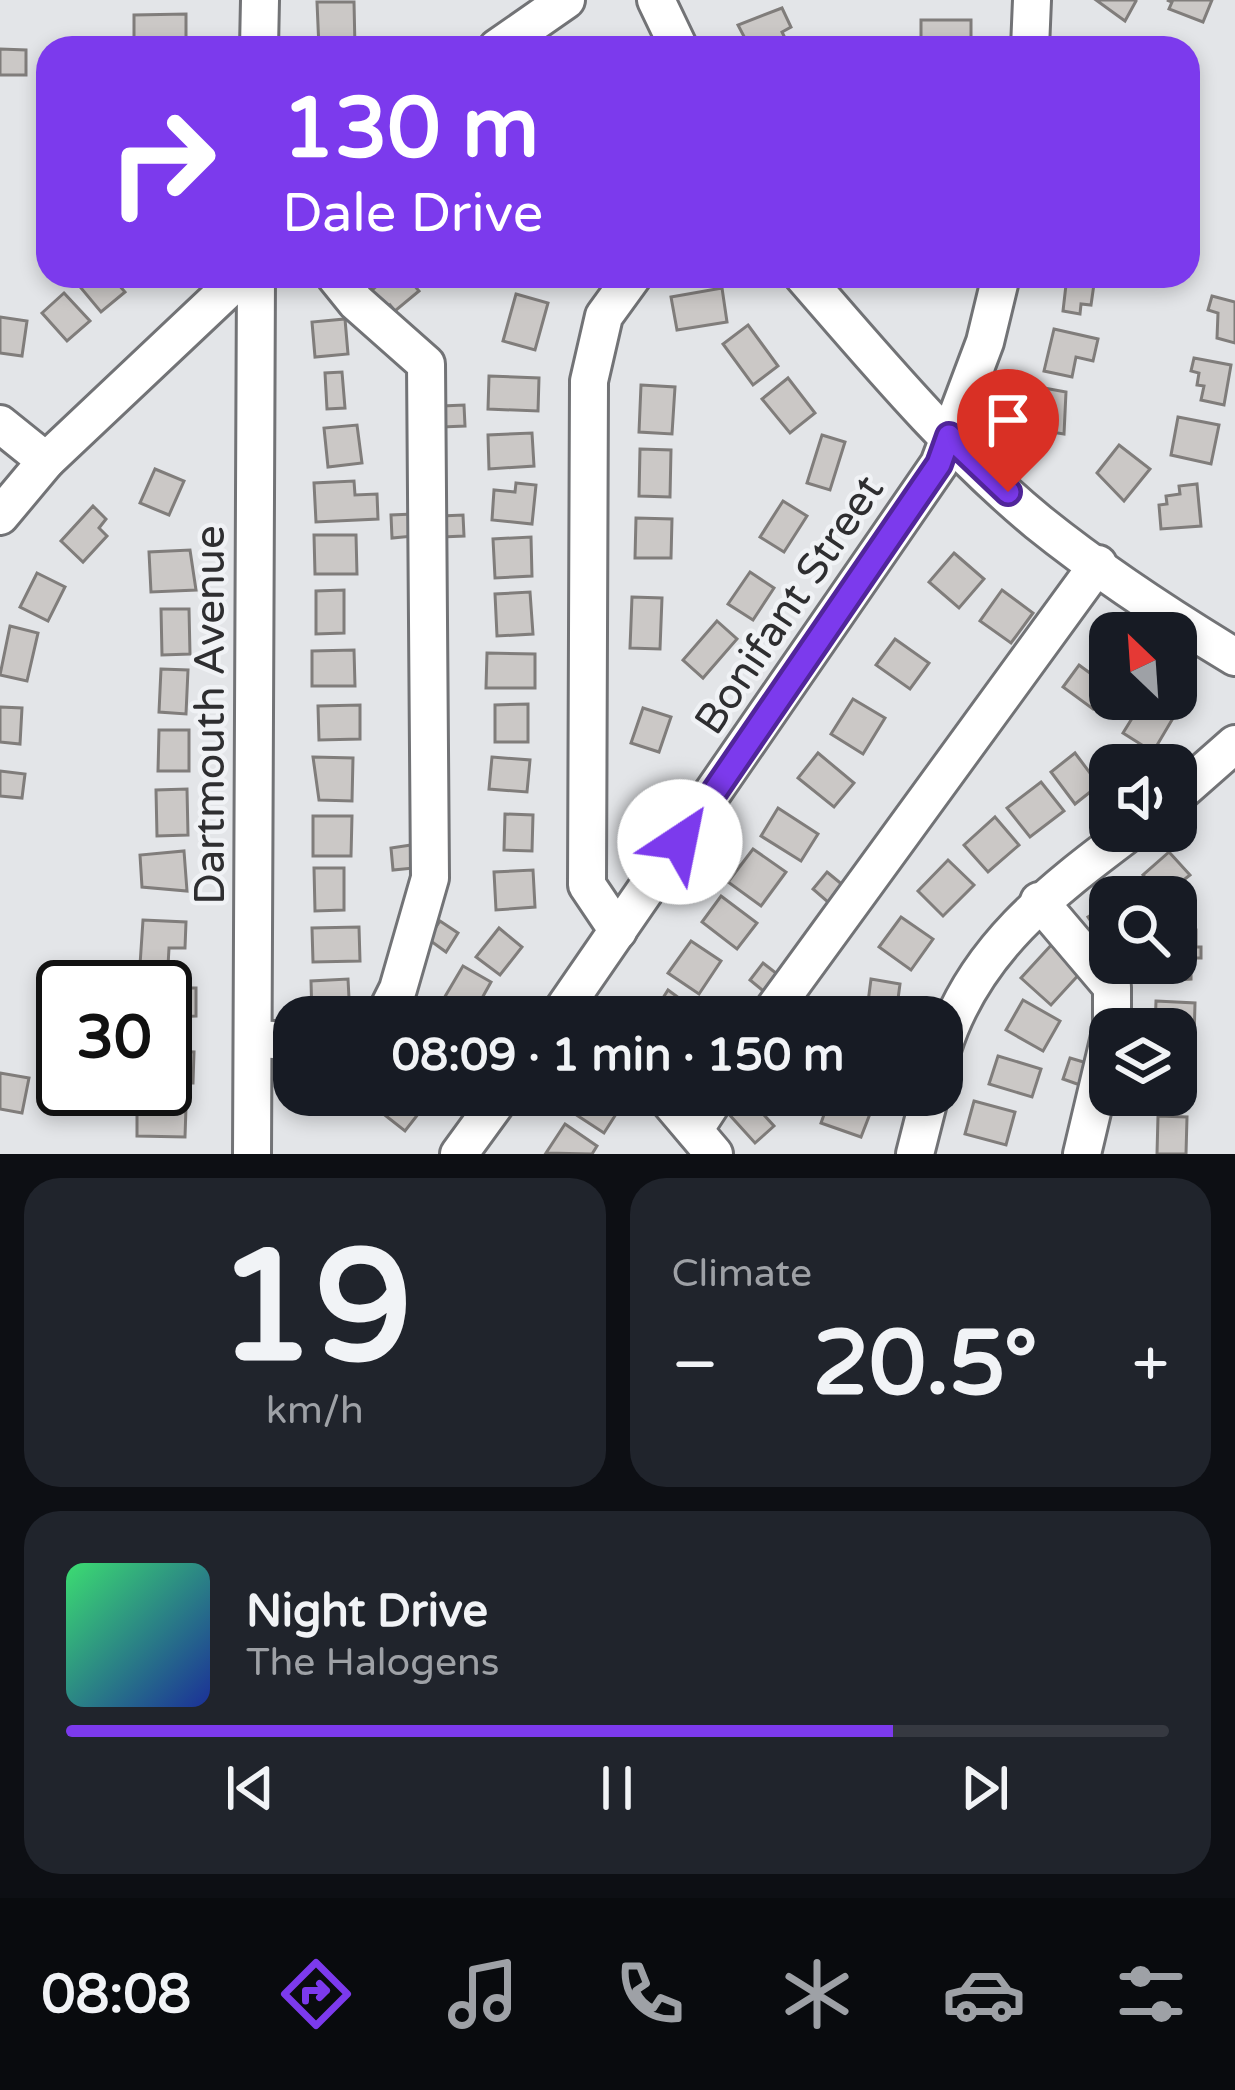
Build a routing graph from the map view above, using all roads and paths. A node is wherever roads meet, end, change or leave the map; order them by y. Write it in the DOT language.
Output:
graph roads {
  1 [pos="260,0"];
  2 [pos="566,0"];
  3 [pos="656,0"];
  4 [pos="1031,0"];
  5 [pos="260,36"];
  6 [pos="514,36"];
  7 [pos="673,36"];
  8 [pos="1030,36"];
  9 [pos="229,288"];
  10 [pos="256,288"];
  11 [pos="348,288"];
  12 [pos="624,288"];
  13 [pos="814,288"];
  14 [pos="997,288"];
  15 [pos="0,424"];
  16 [pos="949,436"];
  17 [pos="46,460"];
  18 [pos="0,516"];
  19 [pos="1097,565"];
  20 [pos="1234,653"];
  21 [pos="1235,744"];
  22 [pos="1197,777"];
  23 [pos="1103,852"];
  24 [pos="1039,901"];
  25 [pos="618,932"];
  26 [pos="394,996"];
  27 [pos="584,996"];
  28 [pos="784,996"];
  29 [pos="963,1002"];
  30 [pos="1112,1008"];
  31 [pos="253,1040"];
  32 [pos="273,1040"];
  33 [pos="487,1116"];
  34 [pos="682,1116"];
  35 [pos="925,1116"];
  36 [pos="1091,1116"];
  37 [pos="704,1142"];
  38 [pos="252,1154"];
  39 [pos="459,1154"];
  40 [pos="915,1154"];
  41 [pos="1082,1154"];
  1 -- 5 [label="street"];
  2 -- 6 [label="street"];
  3 -- 7 [label="street"];
  4 -- 8 [label="street"];
  9 -- 17 [label="street"];
  10 -- 31 [label="street, Dartmouth Avenue"];
  11 -- 26 [label="street"];
  12 -- 25 [label="street"];
  13 -- 16 [label="street"];
  14 -- 16 [label="street, Bonifant Street"];
  15 -- 17 [label="street"];
  16 -- 19 [label="street"];
  16 -- 25 [label="street, Bonifant Street"];
  17 -- 18 [label="street"];
  19 -- 20 [label="street"];
  19 -- 28 [label="street"];
  21 -- 22 [label="street"];
  23 -- 24 [label="street"];
  24 -- 29 [label="street"];
  24 -- 30 [label="street"];
  25 -- 27 [label="street, Bonifant Street"];
  31 -- 32 [label="street"];
  31 -- 38 [label="street, Dartmouth Avenue"];
  33 -- 39 [label="street"];
  34 -- 37 [label="street"];
  35 -- 40 [label="street"];
  36 -- 41 [label="street"];
}
